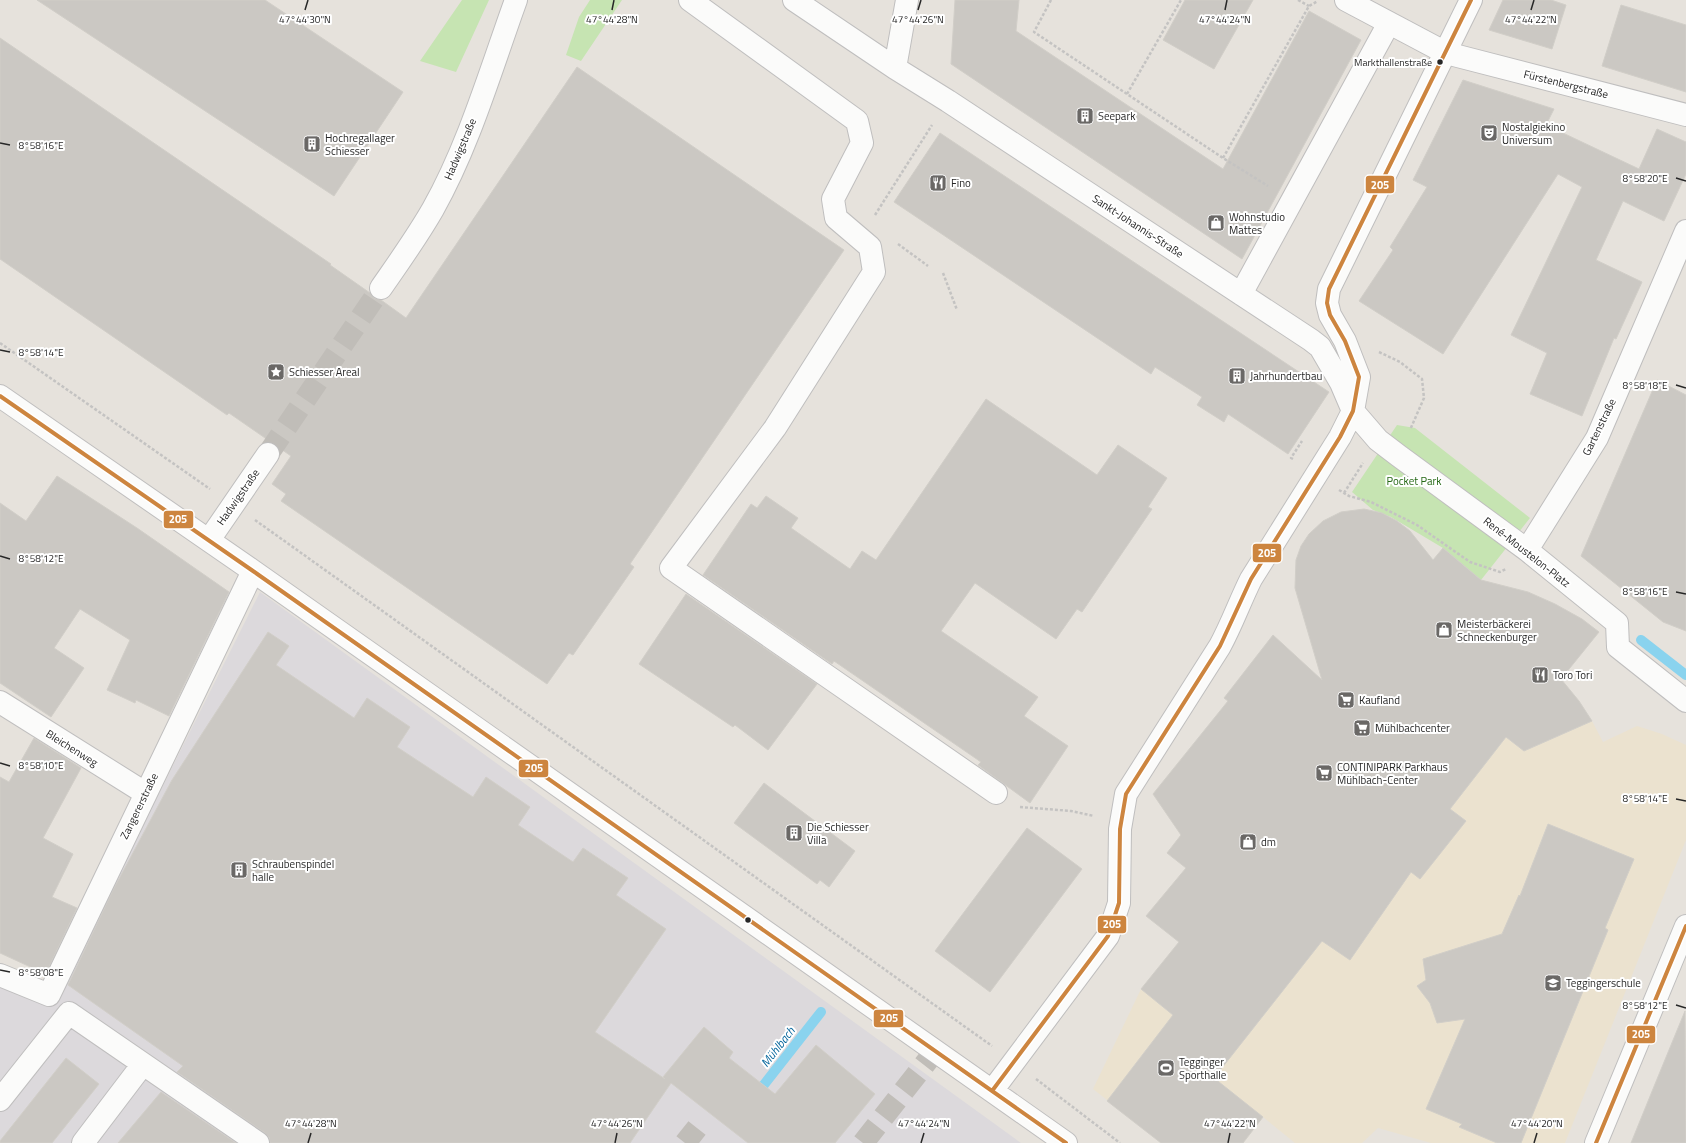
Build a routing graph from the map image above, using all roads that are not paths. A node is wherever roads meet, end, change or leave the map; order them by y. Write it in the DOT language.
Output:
graph roads {
  1 [pos="516,0"];
  2 [pos="690,0"];
  3 [pos="794,0"];
  4 [pos="906,0"];
  5 [pos="1346,0"];
  6 [pos="1471,0"];
  7 [pos="1388,23"];
  8 [pos="1446,53"];
  9 [pos="895,68"];
  10 [pos="1686,115"];
  11 [pos="1686,231"];
  12 [pos="381,288"];
  13 [pos="1241,294"];
  14 [pos="0,396"];
  15 [pos="1353,411"];
  16 [pos="268,454"];
  17 [pos="209,540"];
  18 [pos="1530,552"];
  19 [pos="253,571"];
  20 [pos="1686,701"];
  21 [pos="0,702"];
  22 [pos="145,793"];
  23 [pos="996,793"];
  24 [pos="1686,926"];
  25 [pos="0,975"];
  26 [pos="143,1064"];
  27 [pos="992,1091"];
  28 [pos="0,1100"];
  29 [pos="83,1143"];
  30 [pos="258,1143"];
  31 [pos="1066,1143"];
  32 [pos="1596,1143"];
  1 -- 12 [label="street, Hadwigstraße"];
  2 -- 23 [label="street"];
  3 -- 9 [label="street, Sankt-Johannis-Straße"];
  4 -- 9 [label="street"];
  5 -- 7 [label="street, Fürstenbergstraße"];
  6 -- 8 [label="street"];
  7 -- 8 [label="street, Fürstenbergstraße"];
  7 -- 13 [label="street"];
  8 -- 10 [label="street, Fürstenbergstraße"];
  8 -- 15 [label="street"];
  9 -- 13 [label="street, Sankt-Johannis-Straße"];
  11 -- 18 [label="street, Gartenstraße"];
  13 -- 15 [label="street, Sankt-Johannis-Straße"];
  14 -- 17 [label="street"];
  15 -- 18 [label="street, René-Moustelon-Platz"];
  15 -- 27 [label="street"];
  16 -- 17 [label="street, Hadwigstraße"];
  17 -- 19 [label="street"];
  18 -- 20 [label="street, René-Moustelon-Platz"];
  19 -- 22 [label="street, Zangererstraße"];
  19 -- 27 [label="street"];
  21 -- 22 [label="street, Bleichenweg"];
  22 -- 25 [label="street, Zangererstraße"];
  24 -- 32 [label="street"];
  26 -- 28 [label="street"];
  26 -- 29 [label="street"];
  26 -- 30 [label="street"];
  27 -- 31 [label="street"];
}
